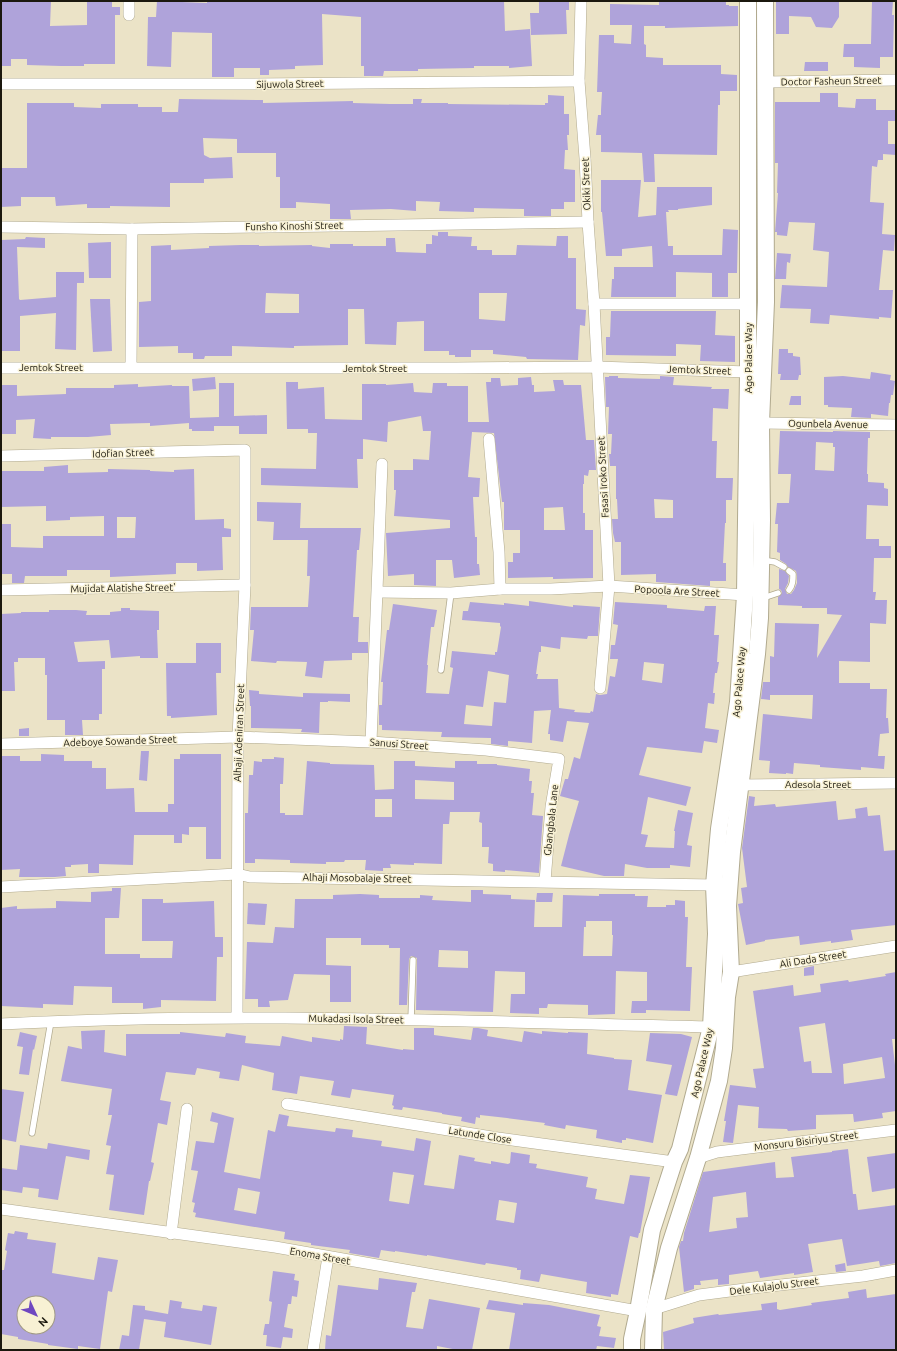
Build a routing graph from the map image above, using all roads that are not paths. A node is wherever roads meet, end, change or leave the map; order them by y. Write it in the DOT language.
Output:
graph roads {
  1 [pos="129,1"];
  2 [pos="581,1"];
  3 [pos="748,1"];
  4 [pos="765,1"];
  5 [pos="129,15"];
  6 [pos="896,80"];
  7 [pos="578,81"];
  8 [pos="766,82"];
  9 [pos="1,84"];
  10 [pos="588,222"];
  11 [pos="1,227"];
  12 [pos="132,229"];
  13 [pos="594,304"];
  14 [pos="748,304"];
  15 [pos="131,367"];
  16 [pos="597,367"];
  17 [pos="1,368"];
  18 [pos="748,372"];
  19 [pos="761,423"];
  20 [pos="896,424"];
  21 [pos="489,439"];
  22 [pos="245,450"];
  23 [pos="1,456"];
  24 [pos="382,464"];
  25 [pos="761,560"];
  26 [pos="784,567"];
  27 [pos="789,571"];
  28 [pos="244,585"];
  29 [pos="609,586"];
  30 [pos="500,589"];
  31 [pos="1,590"];
  32 [pos="789,590"];
  33 [pos="378,592"];
  34 [pos="451,593"];
  35 [pos="778,594"];
  36 [pos="745,595"];
  37 [pos="760,599"];
  38 [pos="441,670"];
  39 [pos="600,688"];
  40 [pos="238,737"];
  41 [pos="371,742"];
  42 [pos="1,744"];
  43 [pos="559,759"];
  44 [pos="896,783"];
  45 [pos="740,784"];
  46 [pos="237,874"];
  47 [pos="545,881"];
  48 [pos="714,884"];
  49 [pos="1,887"];
  50 [pos="896,946"];
  51 [pos="413,960"];
  52 [pos="730,972"];
  53 [pos="237,1017"];
  54 [pos="411,1020"];
  55 [pos="51,1021"];
  56 [pos="1,1024"];
  57 [pos="711,1027"];
  58 [pos="701,1070"];
  59 [pos="719,1081"];
  60 [pos="696,1089"];
  61 [pos="715,1100"];
  62 [pos="287,1104"];
  63 [pos="187,1109"];
  64 [pos="896,1130"];
  65 [pos="32,1133"];
  66 [pos="698,1158"];
  67 [pos="674,1162"];
  68 [pos="1,1210"];
  69 [pos="171,1234"];
  70 [pos="328,1257"];
  71 [pos="896,1270"];
  72 [pos="654,1309"];
  73 [pos="638,1311"];
  74 [pos="313,1350"];
  75 [pos="632,1350"];
  76 [pos="653,1350"];
  1 -- 5 [label="street"];
  2 -- 7 [label="street, Okiki Street"];
  3 -- 14 [label="main road, Ago Palace Way"];
  4 -- 8 [label="main road, Ago Palace Way"];
  6 -- 8 [label="street, Doctor Fasheun Street"];
  7 -- 9 [label="street, Sijuwola Street"];
  7 -- 10 [label="street, Okiki Street"];
  8 -- 19 [label="main road, Ago Palace Way"];
  10 -- 12 [label="street, Funsho Kinoshi Street"];
  10 -- 13 [label="street, Okiki Street"];
  11 -- 12 [label="street, Funsho Kinoshi Street"];
  12 -- 15 [label="street"];
  13 -- 14 [label="street"];
  13 -- 16 [label="street, Okiki Street"];
  14 -- 18 [label="main road, Ago Palace Way"];
  15 -- 16 [label="street, Jemtok Street"];
  15 -- 17 [label="street, Jemtok Street"];
  16 -- 18 [label="street, Jemtok Street"];
  16 -- 29 [label="street, Fasasi Iroko Street"];
  18 -- 36 [label="main road, Ago Palace Way"];
  19 -- 20 [label="street, Ogunbela Avenue"];
  19 -- 25 [label="main road, Ago Palace Way"];
  21 -- 30 [label="street"];
  22 -- 23 [label="street, Idofian Street"];
  22 -- 28 [label="street, Alhaji Adeniran Street"];
  24 -- 33 [label="street"];
  25 -- 26 [label="lane"];
  25 -- 37 [label="main road, Ago Palace Way"];
  27 -- 32 [label="lane"];
  28 -- 31 [label="street, Mujidat Alatishe Street'"];
  28 -- 40 [label="street, Alhaji Adeniran Street"];
  29 -- 30 [label="street, Popoola Are Street"];
  29 -- 36 [label="street, Popoola Are Street"];
  29 -- 39 [label="street, Fasasi Iroko Street"];
  30 -- 34 [label="street, Popoola Are Street"];
  33 -- 34 [label="street, Popoola Are Street"];
  33 -- 41 [label="street"];
  34 -- 38 [label="lane"];
  35 -- 37 [label="lane"];
  36 -- 48 [label="main road, Ago Palace Way"];
  37 -- 45 [label="main road, Ago Palace Way"];
  40 -- 41 [label="street, Sanusi Street"];
  40 -- 42 [label="street, Adeboye Sowande Street"];
  40 -- 46 [label="street, Alhaji Adeniran Street"];
  41 -- 43 [label="street, Sanusi Street"];
  43 -- 47 [label="street, Gbangbala Lane"];
  44 -- 45 [label="street, Adesola Street"];
  45 -- 52 [label="main road, Ago Palace Way"];
  46 -- 47 [label="street, Alhaji Mosobalaje Street"];
  46 -- 49 [label="street, Alhaji Mosobalaje Street"];
  46 -- 53 [label="street, Alhaji Adeniran Street"];
  47 -- 48 [label="street, Alhaji Mosobalaje Street"];
  48 -- 57 [label="main road, Ago Palace Way"];
  50 -- 52 [label="street, Ali Dada Street"];
  51 -- 54 [label="lane"];
  52 -- 59 [label="main road, Ago Palace Way"];
  53 -- 54 [label="street, Mukadasi Isola Street"];
  53 -- 55 [label="street, Mukadasi Isola Street"];
  54 -- 57 [label="street, Mukadasi Isola Street"];
  55 -- 56 [label="street, Mukadasi Isola Street"];
  55 -- 65 [label="lane"];
  57 -- 58 [label="main road, Ago Palace Way"];
  58 -- 59 [label="main road"];
  58 -- 60 [label="main road, Ago Palace Way"];
  59 -- 61 [label="main road, Ago Palace Way"];
  60 -- 61 [label="main road"];
  60 -- 67 [label="main road, Ago Palace Way"];
  61 -- 66 [label="main road, Ago Palace Way"];
  62 -- 67 [label="street, Latunde Close"];
  63 -- 69 [label="street"];
  64 -- 66 [label="street, Monsuru Bisiriyu Street"];
  66 -- 72 [label="main road, Ago Palace Way"];
  67 -- 73 [label="main road, Ago Palace Way"];
  68 -- 69 [label="street, Enoma Street"];
  69 -- 70 [label="street, Enoma Street"];
  70 -- 73 [label="street, Enoma Street"];
  70 -- 74 [label="street"];
  71 -- 72 [label="street, Dele Kulajolu Street"];
  72 -- 76 [label="main road, Ago Palace Way"];
  73 -- 75 [label="main road, Ago Palace Way"];
}
